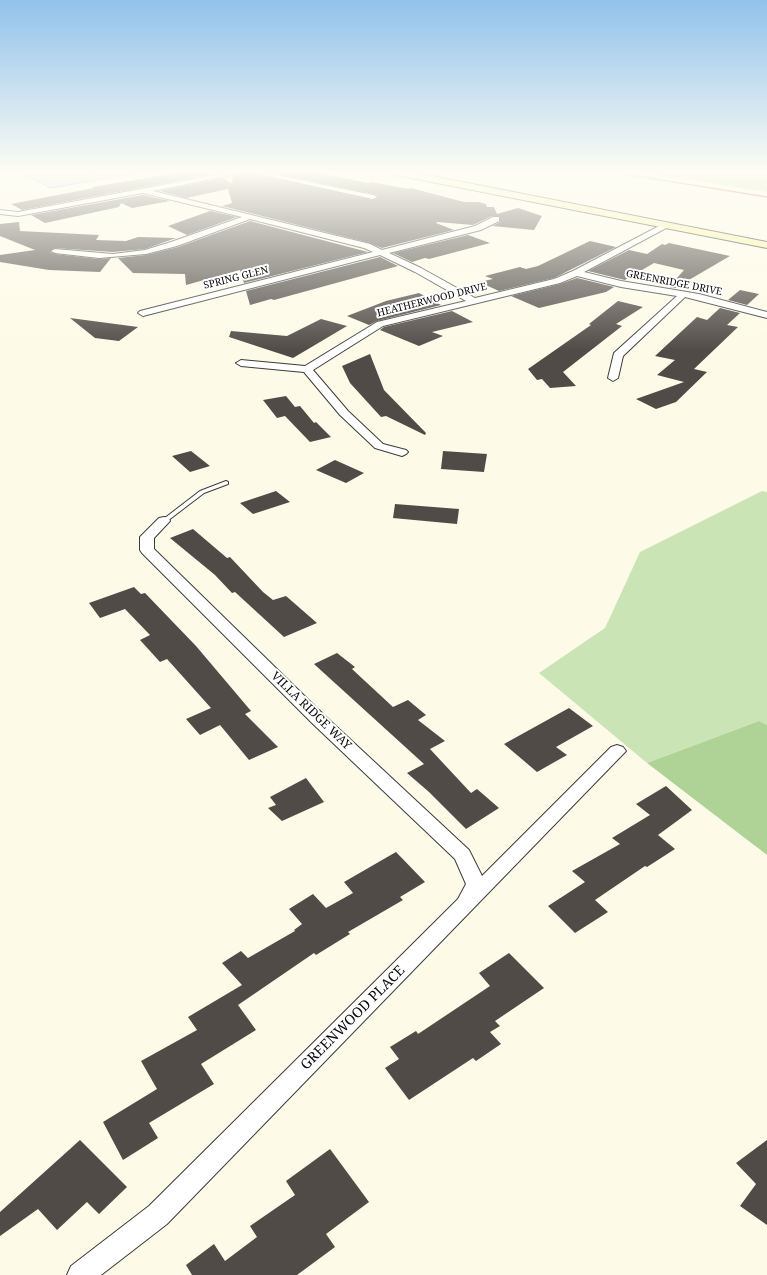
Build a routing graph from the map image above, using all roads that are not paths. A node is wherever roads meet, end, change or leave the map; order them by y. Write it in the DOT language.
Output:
graph roads {
  1 [pos="209,232"];
  2 [pos="311,232"];
  3 [pos="464,232"];
  4 [pos="653,232"];
  5 [pos="698,232"];
  6 [pos="767,245"];
  7 [pos="55,250"];
  8 [pos="382,252"];
  9 [pos="576,273"];
  10 [pos="684,294"];
  11 [pos="473,301"];
  12 [pos="143,313"];
  13 [pos="767,315"];
  14 [pos="241,363"];
  15 [pos="307,369"];
  16 [pos="613,378"];
  17 [pos="402,452"];
  18 [pos="226,483"];
  19 [pos="164,521"];
  20 [pos="617,751"];
  21 [pos="464,906"];
  22 [pos="80,1275"];
  1 -- 7 [label="street"];
  2 -- 8 [label="street"];
  3 -- 8 [label="street, SPRING GLEN"];
  4 -- 9 [label="street, HEATHERWOOD DRIVE"];
  5 -- 6 [label="street"];
  8 -- 11 [label="street"];
  8 -- 12 [label="street, SPRING GLEN"];
  9 -- 10 [label="street, GREENRIDGE DRIVE"];
  9 -- 11 [label="street, HEATHERWOOD DRIVE"];
  10 -- 13 [label="street, GREENRIDGE DRIVE"];
  10 -- 16 [label="street"];
  11 -- 15 [label="street, HEATHERWOOD DRIVE"];
  14 -- 15 [label="street"];
  15 -- 17 [label="street"];
  18 -- 19 [label="lane"];
  19 -- 21 [label="street, VILLA RIDGE WAY"];
  20 -- 21 [label="street, GREENWOOD PLACE"];
  21 -- 22 [label="street, GREENWOOD PLACE"];
}
